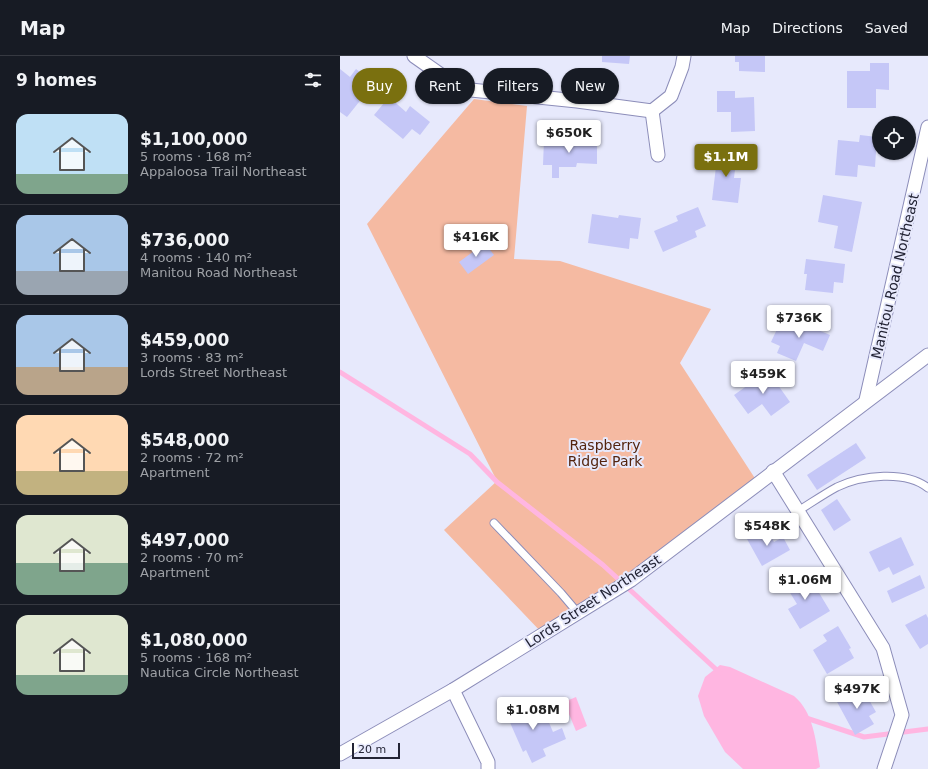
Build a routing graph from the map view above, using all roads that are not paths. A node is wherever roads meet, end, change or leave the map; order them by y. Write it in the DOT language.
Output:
graph roads {
  1 [pos="414,56"];
  2 [pos="684,56"];
  3 [pos="652,111"];
  4 [pos="928,127"];
  5 [pos="658,155"];
  6 [pos="928,355"];
  7 [pos="866,400"];
  8 [pos="773,471"];
  9 [pos="928,488"];
  10 [pos="798,511"];
  11 [pos="494,523"];
  12 [pos="578,612"];
  13 [pos="453,690"];
  14 [pos="340,754"];
  15 [pos="488,769"];
  16 [pos="884,769"];
  1 -- 3 [label="street"];
  2 -- 3 [label="street"];
  3 -- 5 [label="street"];
  4 -- 7 [label="street, Manitou Road Northeast"];
  6 -- 7 [label="street, Lords Street Northeast"];
  7 -- 8 [label="street, Lords Street Northeast"];
  8 -- 10 [label="street"];
  8 -- 12 [label="street, Lords Street Northeast"];
  9 -- 10 [label="lane"];
  10 -- 16 [label="street"];
  11 -- 12 [label="lane"];
  12 -- 13 [label="street, Lords Street Northeast"];
  13 -- 14 [label="street, Lords Street Northeast"];
  13 -- 15 [label="street"];
}
